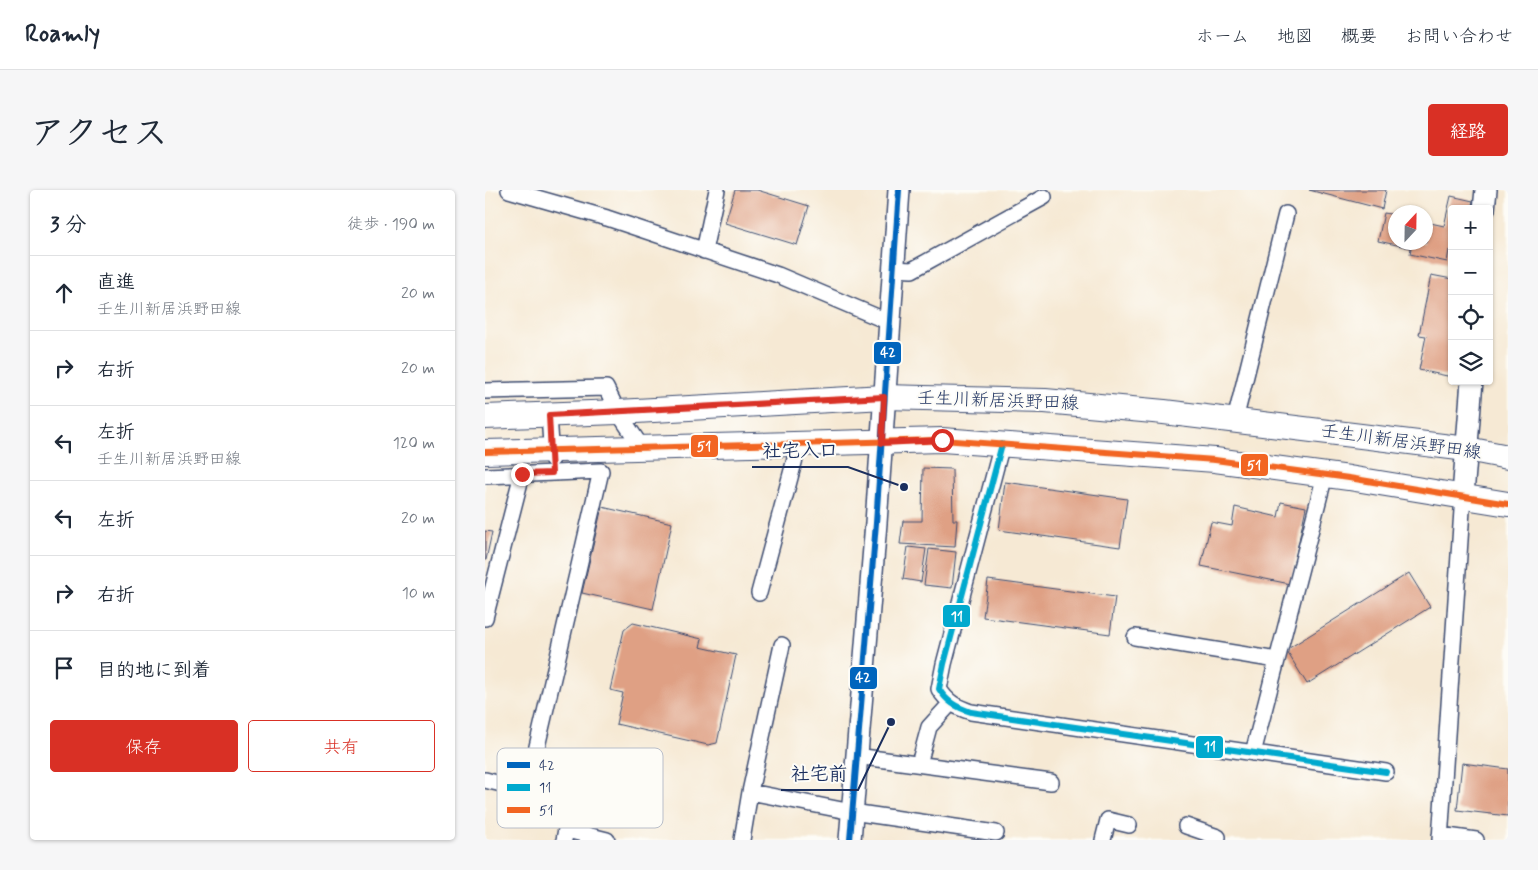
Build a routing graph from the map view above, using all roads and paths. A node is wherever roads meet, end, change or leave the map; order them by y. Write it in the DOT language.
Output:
graph roads {
  1 [pos="509,190"];
  2 [pos="717,190"];
  3 [pos="899,190"];
  4 [pos="1485,190"];
  5 [pos="548,196"];
  6 [pos="1044,197"];
  7 [pos="1484,205"];
  8 [pos="1286,214"];
  9 [pos="704,251"];
  10 [pos="893,269"];
  11 [pos="889,322"];
  12 [pos="1472,385"];
  13 [pos="485,391"];
  14 [pos="884,397"];
  15 [pos="618,412"];
  16 [pos="549,415"];
  17 [pos="485,417"];
  18 [pos="1235,420"];
  19 [pos="882,443"];
  20 [pos="799,444"];
  21 [pos="1002,444"];
  22 [pos="642,448"];
  23 [pos="1467,449"];
  24 [pos="485,452"];
  25 [pos="1508,457"];
  26 [pos="552,461"];
  27 [pos="522,474"];
  28 [pos="1325,475"];
  29 [pos="485,476"];
  30 [pos="1463,495"];
  31 [pos="1508,504"];
  32 [pos="759,593"];
  33 [pos="485,618"];
  34 [pos="1135,637"];
  35 [pos="782,645"];
  36 [pos="1277,660"];
  37 [pos="951,703"];
  38 [pos="537,748"];
  39 [pos="1253,753"];
  40 [pos="857,756"];
  41 [pos="919,764"];
  42 [pos="1386,772"];
  43 [pos="1051,782"];
  44 [pos="750,792"];
  45 [pos="852,812"];
  46 [pos="1129,825"];
  47 [pos="1186,826"];
  48 [pos="996,832"];
  49 [pos="565,835"];
  50 [pos="1201,836"];
  51 [pos="1219,836"];
  52 [pos="1440,837"];
  53 [pos="607,840"];
  54 [pos="742,840"];
  55 [pos="850,840"];
  56 [pos="1103,840"];
  57 [pos="1476,840"];
  1 -- 5 [label="street"];
  2 -- 9 [label="street"];
  3 -- 10 [label="street"];
  4 -- 7 [label="street"];
  5 -- 9 [label="street"];
  6 -- 10 [label="street"];
  8 -- 18 [label="street"];
  9 -- 11 [label="street"];
  10 -- 11 [label="street"];
  11 -- 14 [label="street"];
  12 -- 23 [label="street"];
  13 -- 15 [label="street"];
  14 -- 15 [label="main road, 壬生川新居浜野田線"];
  14 -- 18 [label="main road, 壬生川新居浜野田線"];
  14 -- 19 [label="street"];
  15 -- 16 [label="main road, 壬生川新居浜野田線"];
  15 -- 22 [label="street"];
  16 -- 17 [label="main road, 壬生川新居浜野田線"];
  16 -- 26 [label="street"];
  18 -- 23 [label="main road, 壬生川新居浜野田線"];
  19 -- 20 [label="main road"];
  19 -- 21 [label="main road"];
  19 -- 40 [label="street"];
  20 -- 22 [label="main road"];
  20 -- 32 [label="street"];
  21 -- 28 [label="main road"];
  21 -- 37 [label="street"];
  22 -- 26 [label="main road"];
  23 -- 25 [label="main road, 壬生川新居浜野田線"];
  23 -- 30 [label="street"];
  24 -- 26 [label="main road"];
  26 -- 27 [label="street"];
  26 -- 38 [label="street"];
  27 -- 29 [label="street"];
  27 -- 33 [label="street"];
  28 -- 30 [label="main road"];
  28 -- 36 [label="street"];
  30 -- 31 [label="main road"];
  30 -- 52 [label="street"];
  34 -- 36 [label="street"];
  35 -- 44 [label="street"];
  36 -- 39 [label="street"];
  37 -- 39 [label="street"];
  37 -- 41 [label="street"];
  39 -- 42 [label="street"];
  40 -- 41 [label="street"];
  40 -- 45 [label="street"];
  41 -- 43 [label="street"];
  44 -- 45 [label="street"];
  44 -- 54 [label="street"];
  45 -- 48 [label="street"];
  45 -- 55 [label="street"];
  46 -- 56 [label="street"];
  47 -- 50 [label="street"];
  49 -- 53 [label="street"];
  50 -- 51 [label="street"];
  52 -- 57 [label="street"];
}
